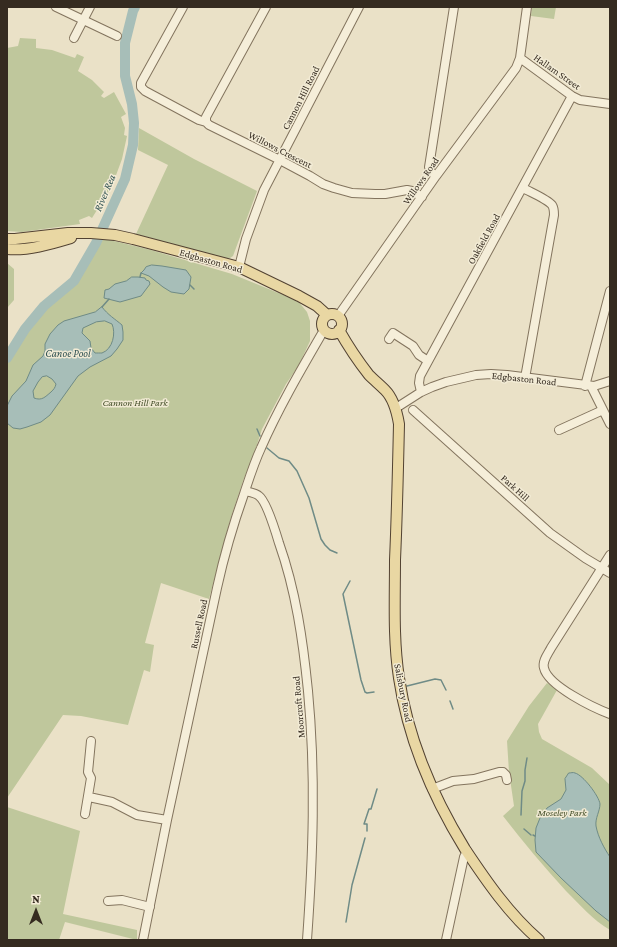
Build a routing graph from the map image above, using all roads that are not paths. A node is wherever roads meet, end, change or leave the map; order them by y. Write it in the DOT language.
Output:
graph roads {
  1 [pos="56,7"];
  2 [pos="90,7"];
  3 [pos="183,7"];
  4 [pos="266,7"];
  5 [pos="359,7"];
  6 [pos="454,7"];
  7 [pos="527,7"];
  8 [pos="83,20"];
  9 [pos="117,36"];
  10 [pos="74,38"];
  11 [pos="520,58"];
  12 [pos="572,96"];
  13 [pos="610,104"];
  14 [pos="206,122"];
  15 [pos="280,160"];
  16 [pos="436,176"];
  17 [pos="522,188"];
  18 [pos="422,197"];
  19 [pos="89,233"];
  20 [pos="11,239"];
  21 [pos="12,250"];
  22 [pos="239,267"];
  23 [pos="610,291"];
  24 [pos="327,315"];
  25 [pos="338,316"];
  26 [pos="324,330"];
  27 [pos="339,330"];
  28 [pos="389,338"];
  29 [pos="428,361"];
  30 [pos="525,378"];
  31 [pos="610,381"];
  32 [pos="588,386"];
  33 [pos="421,392"];
  34 [pos="396,408"];
  35 [pos="413,410"];
  36 [pos="603,410"];
  37 [pos="610,424"];
  38 [pos="559,430"];
  39 [pos="245,491"];
  40 [pos="610,555"];
  41 [pos="602,569"];
  42 [pos="610,573"];
  43 [pos="610,714"];
  44 [pos="91,741"];
  45 [pos="507,780"];
  46 [pos="432,789"];
  47 [pos="89,797"];
  48 [pos="85,814"];
  49 [pos="167,820"];
  50 [pos="466,851"];
  51 [pos="108,901"];
  52 [pos="150,907"];
  53 [pos="143,940"];
  54 [pos="307,940"];
  55 [pos="446,940"];
  56 [pos="539,940"];
  1 -- 8 [label="street"];
  2 -- 8 [label="street"];
  3 -- 14 [label="street, Willows Crescent"];
  4 -- 14 [label="street"];
  5 -- 15 [label="street, Cannon Hill Road"];
  6 -- 16 [label="street"];
  7 -- 11 [label="street, Hallam Street"];
  8 -- 9 [label="street"];
  8 -- 10 [label="street"];
  11 -- 12 [label="street, Hallam Street"];
  11 -- 16 [label="street, Willows Road"];
  12 -- 13 [label="street, Hallam Street"];
  12 -- 17 [label="street, Oakfield Road"];
  14 -- 15 [label="street, Willows Crescent"];
  15 -- 18 [label="street, Willows Crescent"];
  15 -- 22 [label="street, Cannon Hill Road"];
  16 -- 18 [label="street, Willows Road"];
  17 -- 29 [label="street, Oakfield Road"];
  17 -- 30 [label="street"];
  18 -- 25 [label="street, Willows Road"];
  19 -- 20 [label="main road, Edgbaston Road"];
  19 -- 21 [label="main road, Edgbaston Road"];
  19 -- 22 [label="main road, Edgbaston Road"];
  20 -- 21 [label="main road"];
  22 -- 24 [label="main road, Edgbaston Road"];
  23 -- 32 [label="street"];
  24 -- 25 [label="main road"];
  24 -- 26 [label="main road"];
  25 -- 27 [label="main road"];
  26 -- 27 [label="main road"];
  26 -- 39 [label="street, Russell Road"];
  27 -- 34 [label="main road"];
  28 -- 29 [label="street"];
  29 -- 33 [label="street, Oakfield Road"];
  30 -- 32 [label="street, Edgbaston Road"];
  30 -- 33 [label="street, Edgbaston Road"];
  31 -- 32 [label="street, Edgbaston Road"];
  32 -- 36 [label="street"];
  33 -- 34 [label="street, Edgbaston Road"];
  34 -- 46 [label="main road, Salisbury Road"];
  35 -- 41 [label="street, Park Hill"];
  36 -- 37 [label="street"];
  36 -- 38 [label="street"];
  39 -- 49 [label="street, Russell Road"];
  39 -- 54 [label="street, Moorcroft Road"];
  40 -- 41 [label="street"];
  41 -- 42 [label="street, Park Hill"];
  41 -- 43 [label="street"];
  44 -- 47 [label="street"];
  45 -- 46 [label="street"];
  46 -- 50 [label="main road, Salisbury Road"];
  47 -- 48 [label="street"];
  47 -- 49 [label="street"];
  49 -- 52 [label="street, Russell Road"];
  50 -- 55 [label="street"];
  50 -- 56 [label="main road, Salisbury Road"];
  51 -- 52 [label="street"];
  52 -- 53 [label="street, Russell Road"];
}
